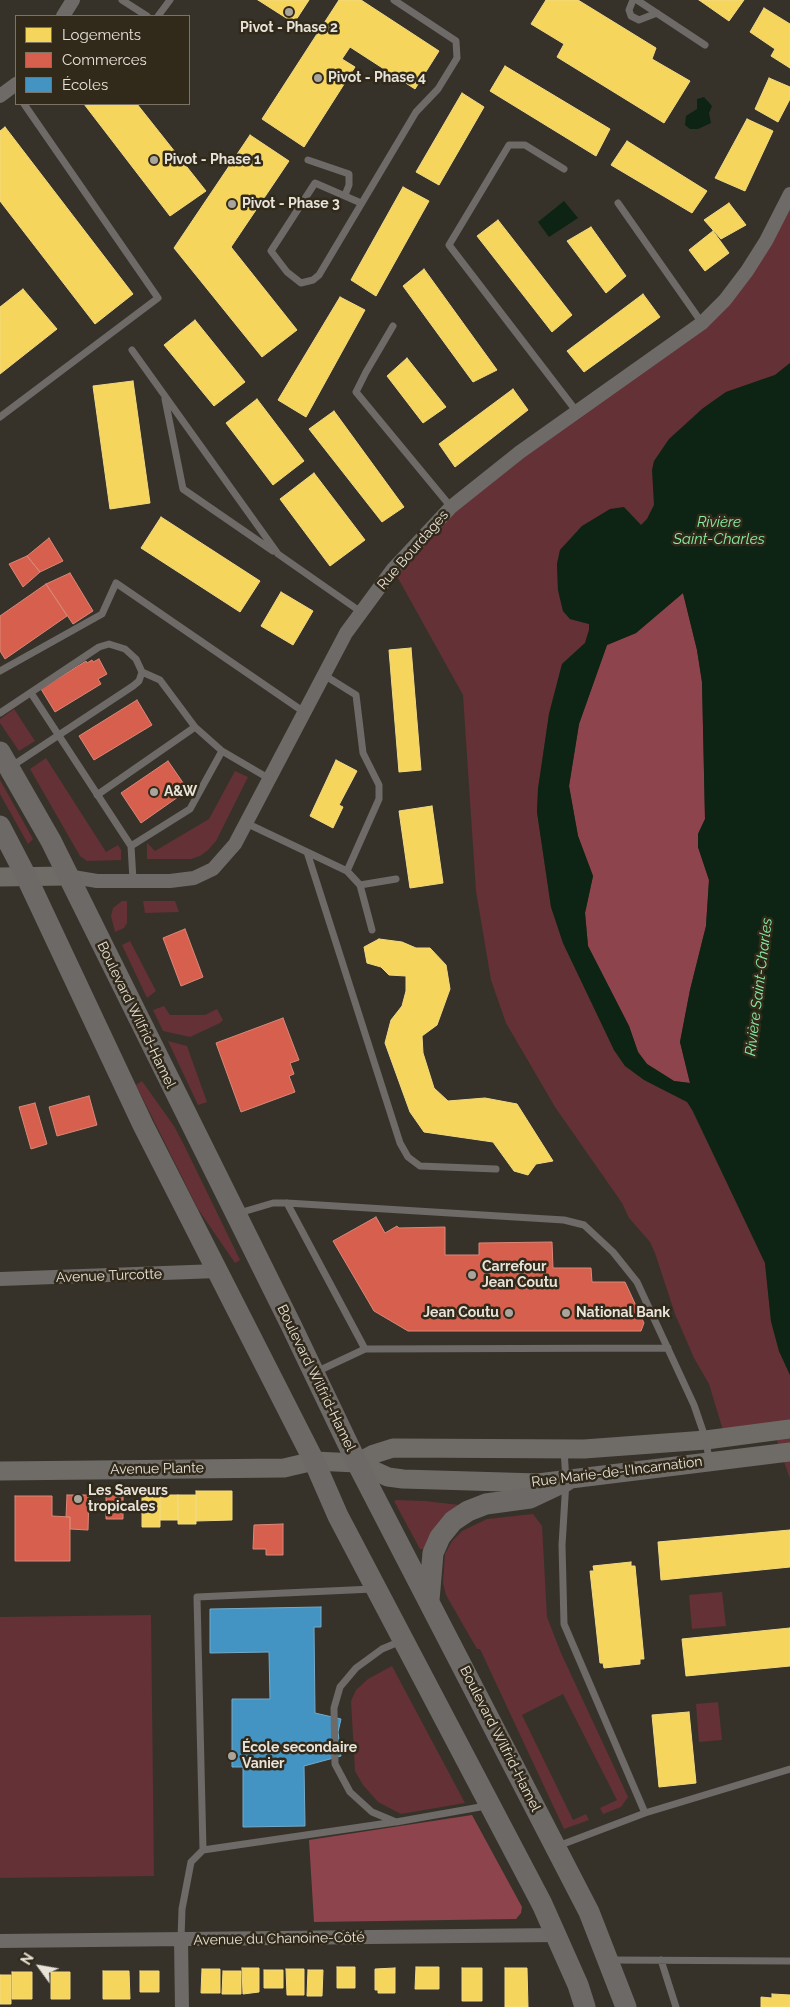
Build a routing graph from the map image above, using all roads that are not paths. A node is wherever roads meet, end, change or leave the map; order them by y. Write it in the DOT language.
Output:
graph roads {
  1 [pos="73,0"];
  2 [pos="122,0"];
  3 [pos="170,0"];
  4 [pos="394,0"];
  5 [pos="633,0"];
  6 [pos="642,1"];
  7 [pos="657,13"];
  8 [pos="63,15"];
  9 [pos="145,15"];
  10 [pos="159,15"];
  11 [pos="705,45"];
  12 [pos="15,88"];
  13 [pos="0,96"];
  14 [pos="25,105"];
  15 [pos="308,160"];
  16 [pos="564,169"];
  17 [pos="790,194"];
  18 [pos="345,195"];
  19 [pos="361,204"];
  20 [pos="618,204"];
  21 [pos="702,323"];
  22 [pos="394,326"];
  23 [pos="132,350"];
  24 [pos="164,394"];
  25 [pos="577,412"];
  26 [pos="0,417"];
  27 [pos="451,507"];
  28 [pos="278,554"];
  29 [pos="361,612"];
  30 [pos="0,671"];
  31 [pos="142,672"];
  32 [pos="324,675"];
  33 [pos="31,693"];
  34 [pos="304,712"];
  35 [pos="0,713"];
  36 [pos="195,727"];
  37 [pos="58,734"];
  38 [pos="222,751"];
  39 [pos="5,760"];
  40 [pos="268,778"];
  41 [pos="97,795"];
  42 [pos="246,823"];
  43 [pos="0,826"];
  44 [pos="130,846"];
  45 [pos="307,852"];
  46 [pos="347,871"];
  47 [pos="26,876"];
  48 [pos="67,876"];
  49 [pos="0,877"];
  50 [pos="396,879"];
  51 [pos="133,880"];
  52 [pos="360,884"];
  53 [pos="372,930"];
  54 [pos="496,1168"];
  55 [pos="287,1203"];
  56 [pos="236,1214"];
  57 [pos="218,1271"];
  58 [pos="0,1279"];
  59 [pos="668,1348"];
  60 [pos="365,1349"];
  61 [pos="314,1373"];
  62 [pos="790,1430"];
  63 [pos="706,1440"];
  64 [pos="564,1450"];
  65 [pos="790,1452"];
  66 [pos="314,1461"];
  67 [pos="709,1462"];
  68 [pos="357,1463"];
  69 [pos="0,1471"];
  70 [pos="566,1481"];
  71 [pos="376,1589"];
  72 [pos="429,1600"];
  73 [pos="403,1640"];
  74 [pos="790,1769"];
  75 [pos="489,1805"];
  76 [pos="645,1814"];
  77 [pos="396,1822"];
  78 [pos="555,1847"];
  79 [pos="203,1850"];
  80 [pos="557,1936"];
  81 [pos="181,1940"];
  82 [pos="0,1941"];
  83 [pos="609,1960"];
  84 [pos="661,1960"];
  85 [pos="790,1961"];
  86 [pos="182,2007"];
  87 [pos="586,2007"];
  88 [pos="626,2007"];
  89 [pos="676,2007"];
  1 -- 8 [label="street"];
  2 -- 9 [label="lane"];
  3 -- 10 [label="lane"];
  4 -- 19 [label="lane"];
  5 -- 7 [label="lane"];
  6 -- 7 [label="lane"];
  7 -- 11 [label="lane"];
  12 -- 13 [label="street"];
  14 -- 26 [label="lane"];
  15 -- 18 [label="lane"];
  16 -- 25 [label="lane"];
  17 -- 21 [label="street, Rue Bourdages"];
  18 -- 19 [label="lane"];
  18 -- 19 [label="lane"];
  20 -- 21 [label="lane"];
  21 -- 25 [label="street, Rue Bourdages"];
  22 -- 27 [label="lane"];
  23 -- 24 [label="lane"];
  24 -- 28 [label="lane"];
  24 -- 28 [label="lane"];
  25 -- 27 [label="street, Rue Bourdages"];
  27 -- 29 [label="street, Rue Bourdages"];
  28 -- 29 [label="lane"];
  29 -- 32 [label="street, Rue Bourdages"];
  30 -- 34 [label="lane"];
  31 -- 33 [label="lane"];
  31 -- 36 [label="lane"];
  31 -- 37 [label="lane"];
  32 -- 34 [label="street, Rue Bourdages"];
  32 -- 46 [label="lane"];
  33 -- 35 [label="lane"];
  33 -- 37 [label="lane"];
  34 -- 40 [label="street, Rue Bourdages"];
  36 -- 38 [label="lane"];
  36 -- 41 [label="lane"];
  37 -- 39 [label="lane"];
  37 -- 41 [label="lane"];
  38 -- 40 [label="lane"];
  38 -- 44 [label="lane"];
  39 -- 48 [label="main road, Boulevard Wilfrid-Hamel"];
  40 -- 42 [label="street, Rue Bourdages"];
  41 -- 44 [label="lane"];
  42 -- 45 [label="lane"];
  42 -- 51 [label="street, Rue Bourdages"];
  43 -- 47 [label="main road"];
  44 -- 51 [label="lane"];
  45 -- 46 [label="lane"];
  45 -- 54 [label="lane"];
  46 -- 52 [label="lane"];
  47 -- 48 [label="main road"];
  47 -- 49 [label="main road"];
  47 -- 57 [label="main road"];
  48 -- 51 [label="street, Rue Bourdages"];
  48 -- 56 [label="main road, Boulevard Wilfrid-Hamel"];
  50 -- 52 [label="lane"];
  52 -- 53 [label="lane"];
  55 -- 56 [label="lane"];
  55 -- 59 [label="lane"];
  55 -- 60 [label="lane"];
  56 -- 61 [label="main road, Boulevard Wilfrid-Hamel"];
  57 -- 58 [label="street, Avenue Turcotte"];
  57 -- 66 [label="main road"];
  59 -- 60 [label="lane"];
  59 -- 63 [label="lane"];
  60 -- 61 [label="lane"];
  61 -- 68 [label="main road, Boulevard Wilfrid-Hamel"];
  62 -- 63 [label="main road, Rue Marie-de-l'Incarnation"];
  63 -- 64 [label="main road, Rue Marie-de-l'Incarnation"];
  63 -- 67 [label="lane"];
  64 -- 68 [label="main road, Rue Marie-de-l'Incarnation"];
  64 -- 70 [label="lane"];
  65 -- 67 [label="main road, Rue Marie-de-l'Incarnation"];
  66 -- 68 [label="main road, Rue Marie-de-l'Incarnation"];
  66 -- 69 [label="main road, Avenue Plante"];
  66 -- 71 [label="main road"];
  67 -- 70 [label="main road, Rue Marie-de-l'Incarnation"];
  68 -- 70 [label="main road, Rue Marie-de-l'Incarnation"];
  68 -- 72 [label="main road, Boulevard Wilfrid-Hamel"];
  70 -- 72 [label="main road"];
  70 -- 76 [label="lane"];
  71 -- 73 [label="main road"];
  71 -- 79 [label="lane"];
  72 -- 78 [label="main road, Boulevard Wilfrid-Hamel"];
  73 -- 75 [label="main road"];
  73 -- 77 [label="lane"];
  74 -- 76 [label="lane"];
  75 -- 77 [label="lane"];
  75 -- 80 [label="main road"];
  76 -- 78 [label="lane"];
  77 -- 79 [label="lane"];
  78 -- 83 [label="main road, Boulevard Wilfrid-Hamel"];
  79 -- 81 [label="lane"];
  80 -- 81 [label="street, Avenue du Chanoine-Côté"];
  80 -- 87 [label="main road"];
  81 -- 82 [label="street, Avenue du Chanoine-Côté"];
  81 -- 86 [label="street"];
  83 -- 84 [label="lane"];
  83 -- 88 [label="main road, Boulevard Wilfrid-Hamel"];
  84 -- 85 [label="lane"];
  84 -- 89 [label="lane"];
}
